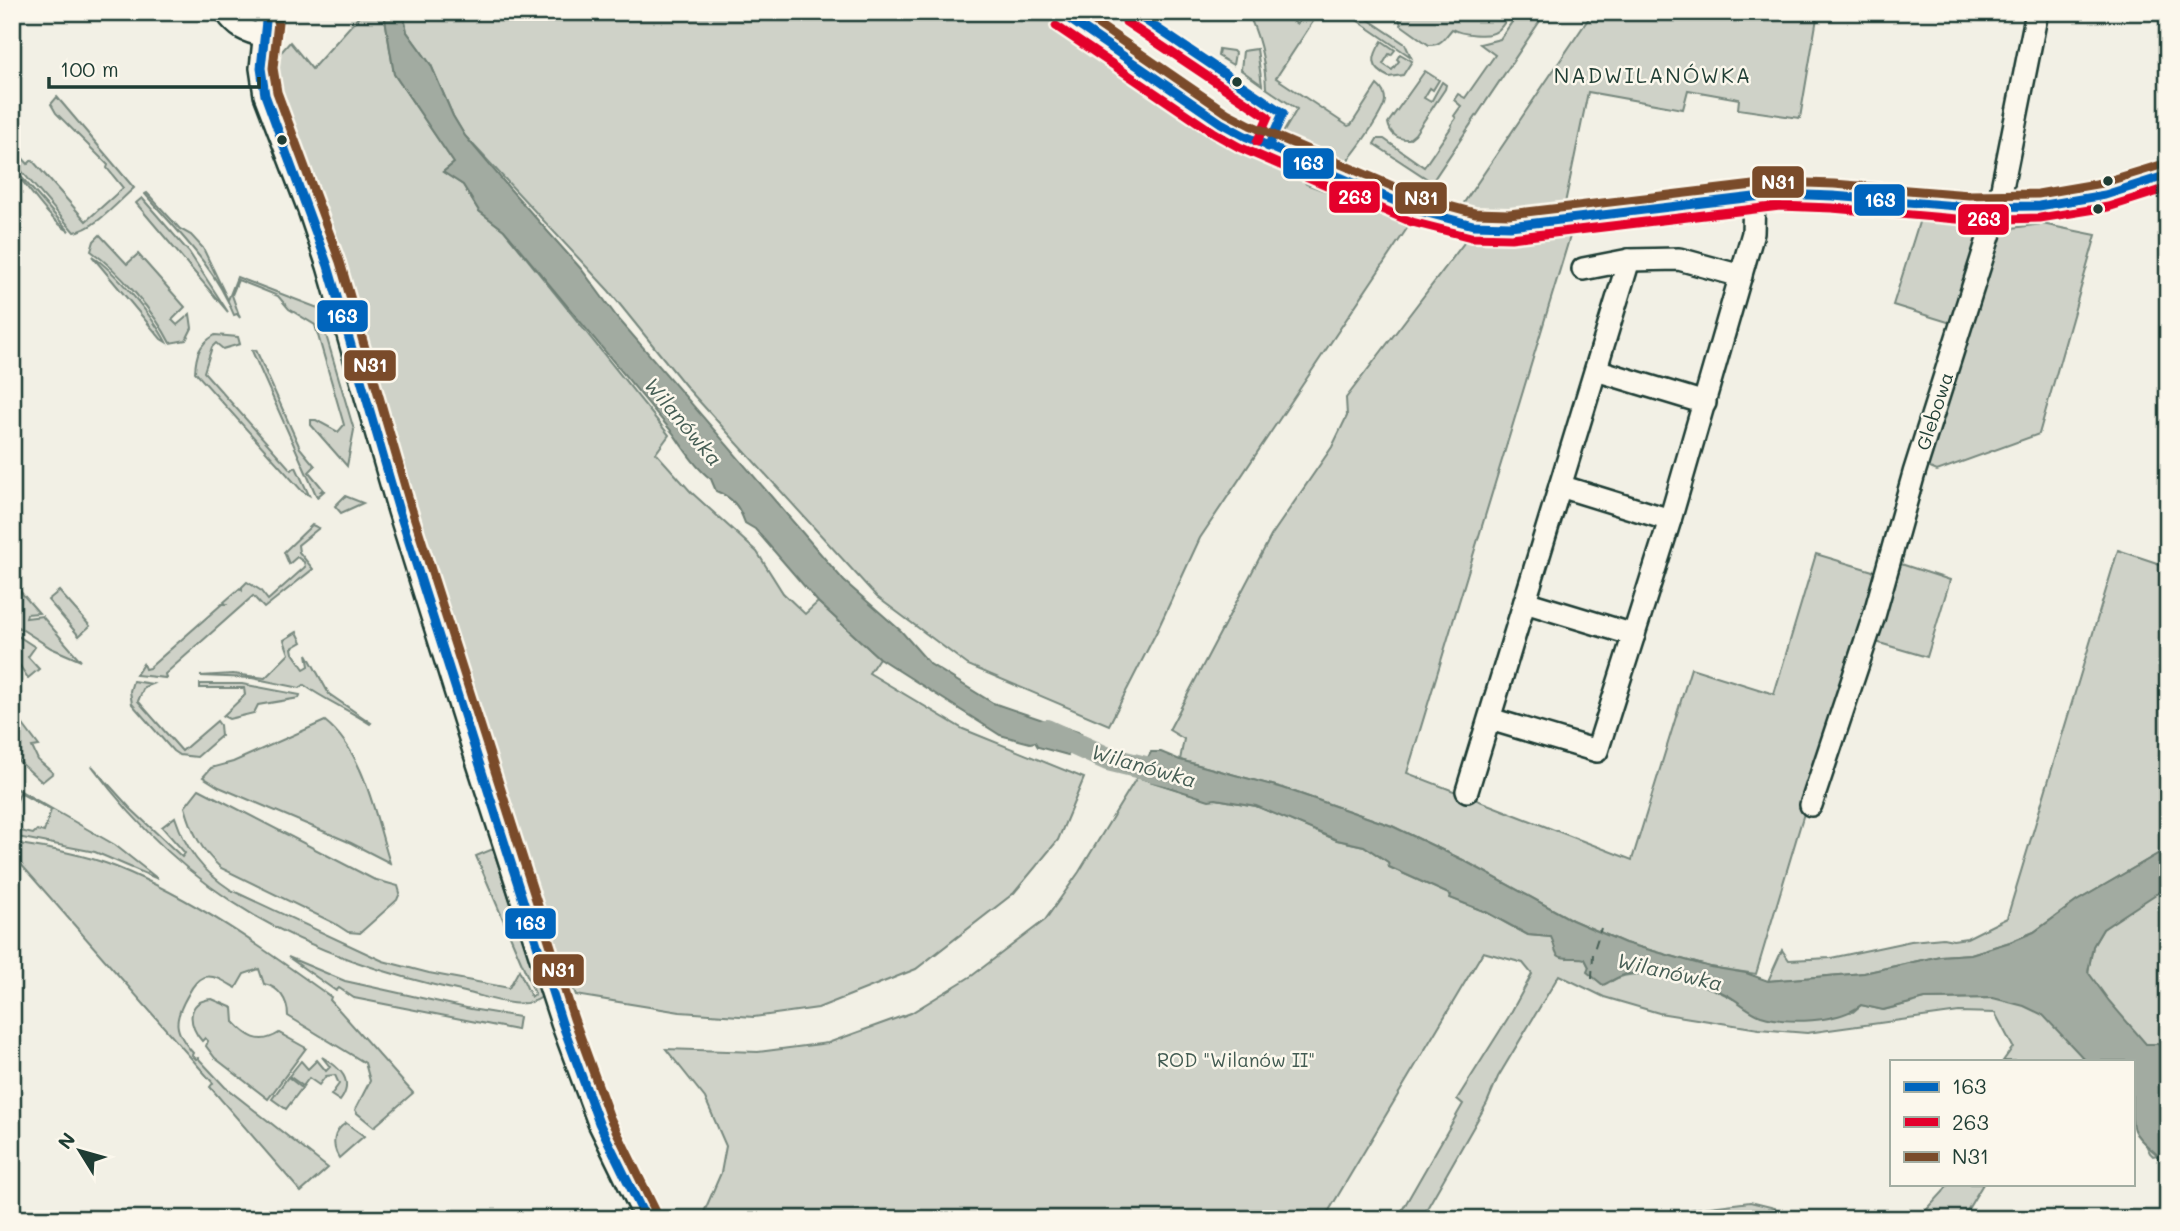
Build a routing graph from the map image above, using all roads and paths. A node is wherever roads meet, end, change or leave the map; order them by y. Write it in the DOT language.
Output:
graph roads {
  1 [pos="226,12"];
  2 [pos="267,12"];
  3 [pos="1059,12"];
  4 [pos="2037,12"];
  5 [pos="265,36"];
  6 [pos="2168,174"];
  7 [pos="1754,196"];
  8 [pos="1998,208"];
  9 [pos="1629,260"];
  10 [pos="1583,269"];
  11 [pos="1741,276"];
  12 [pos="1596,370"];
  13 [pos="1704,403"];
  14 [pos="1560,486"];
  15 [pos="1670,520"];
  16 [pos="1525,602"];
  17 [pos="1634,635"];
  18 [pos="1490,719"];
  19 [pos="1467,791"];
  20 [pos="1811,805"];
  21 [pos="646,1219"];
  1 -- 5 [label="street"];
  2 -- 5 [label="street"];
  3 -- 7 [label="street"];
  4 -- 8 [label="street, Glebowa"];
  5 -- 21 [label="street"];
  6 -- 8 [label="street"];
  7 -- 8 [label="street"];
  7 -- 11 [label="street"];
  8 -- 20 [label="street, Glebowa"];
  9 -- 10 [label="street"];
  9 -- 11 [label="street"];
  9 -- 12 [label="street"];
  11 -- 13 [label="street"];
  12 -- 13 [label="street"];
  12 -- 14 [label="street"];
  13 -- 15 [label="street"];
  14 -- 15 [label="street"];
  14 -- 16 [label="street"];
  15 -- 17 [label="street"];
  16 -- 17 [label="street"];
  16 -- 18 [label="street"];
  17 -- 18 [label="street"];
  18 -- 19 [label="street"];
}
